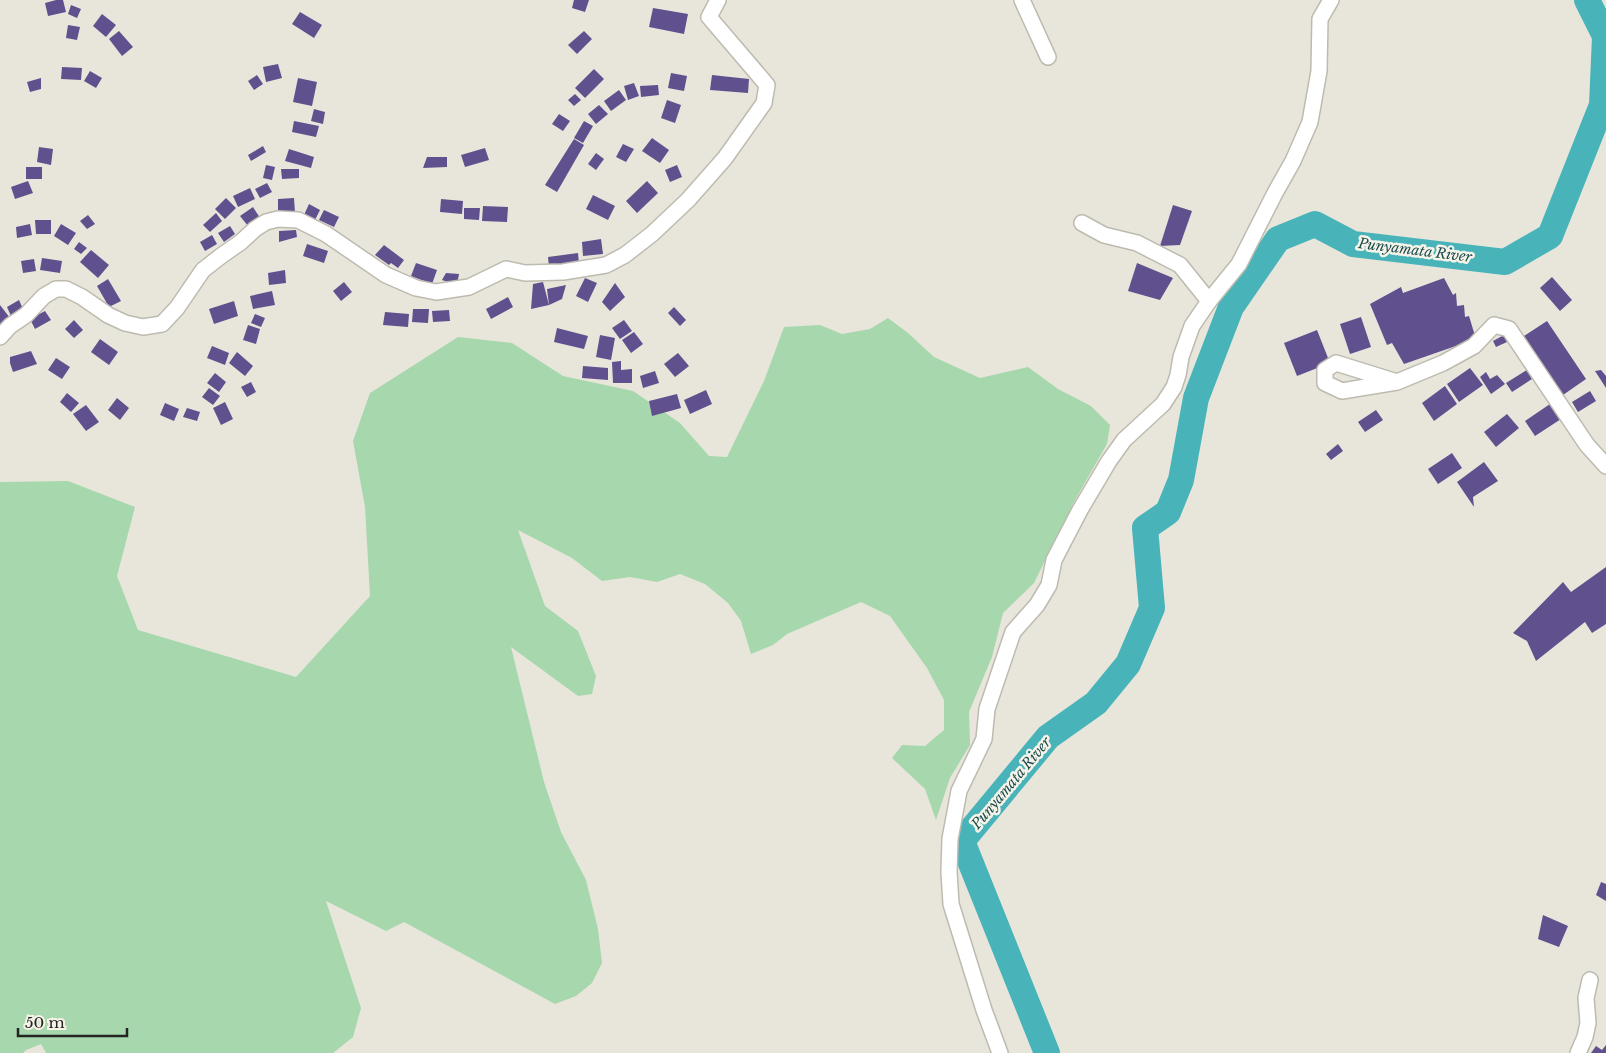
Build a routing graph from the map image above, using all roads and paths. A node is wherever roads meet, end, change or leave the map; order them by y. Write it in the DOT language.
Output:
graph roads {
  1 [pos="718,0"];
  2 [pos="1022,0"];
  3 [pos="1331,0"];
  4 [pos="1048,57"];
  5 [pos="1082,223"];
  6 [pos="1209,301"];
  7 [pos="0,337"];
  8 [pos="1396,382"];
  9 [pos="1606,466"];
  10 [pos="1590,980"];
  11 [pos="1000,1053"];
  12 [pos="1578,1053"];
  1 -- 7 [label="street"];
  2 -- 4 [label="street"];
  3 -- 6 [label="street"];
  5 -- 6 [label="street"];
  6 -- 11 [label="street"];
  8 -- 9 [label="street"];
  10 -- 12 [label="street"];
}
